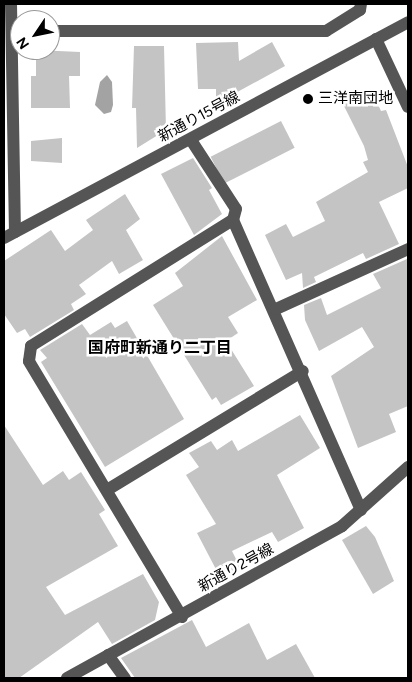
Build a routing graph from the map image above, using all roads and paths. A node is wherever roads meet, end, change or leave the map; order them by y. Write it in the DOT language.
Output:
graph roads {
  1 [pos="360,4"];
  2 [pos="408,22"];
  3 [pos="60,31"];
  4 [pos="376,39"];
  5 [pos="14,60"];
  6 [pos="408,107"];
  7 [pos="191,140"];
  8 [pos="233,220"];
  9 [pos="9,235"];
  10 [pos="408,249"];
  11 [pos="276,309"];
  12 [pos="303,371"];
  13 [pos="408,467"];
  14 [pos="108,490"];
  15 [pos="361,510"];
  16 [pos="182,617"];
  17 [pos="108,655"];
  18 [pos="67,678"];
  19 [pos="125,678"];
  1 -- 3 [label="street"];
  2 -- 4 [label="street, 新通り15号線"];
  4 -- 6 [label="street"];
  4 -- 7 [label="street, 新通り15号線"];
  5 -- 9 [label="street"];
  7 -- 8 [label="street"];
  7 -- 9 [label="street, 新通り15号線"];
  8 -- 11 [label="street"];
  8 -- 14 [label="street"];
  10 -- 11 [label="street"];
  11 -- 12 [label="street"];
  12 -- 14 [label="street"];
  12 -- 15 [label="street"];
  13 -- 15 [label="street, 新通り2号線"];
  14 -- 16 [label="street"];
  15 -- 16 [label="street, 新通り2号線"];
  16 -- 17 [label="street, 新通り2号線"];
  17 -- 18 [label="street, 新通り2号線"];
  17 -- 19 [label="street"];
}
